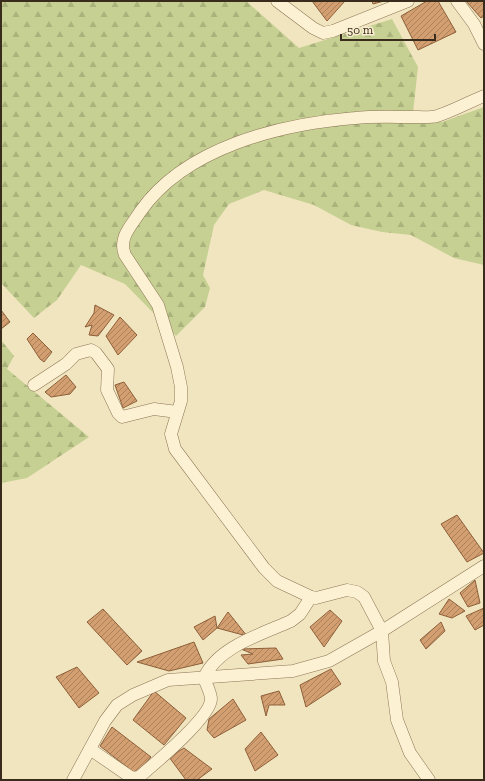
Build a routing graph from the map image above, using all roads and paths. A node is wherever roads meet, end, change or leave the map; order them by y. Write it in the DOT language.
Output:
graph roads {
  1 [pos="277,1"];
  2 [pos="408,1"];
  3 [pos="456,1"];
  4 [pos="484,44"];
  5 [pos="484,96"];
  6 [pos="34,385"];
  7 [pos="177,412"];
  8 [pos="484,566"];
  9 [pos="311,597"];
  10 [pos="382,631"];
  11 [pos="204,678"];
  12 [pos="90,749"];
  13 [pos="73,780"];
  14 [pos="429,780"];
  1 -- 2 [label="street"];
  3 -- 4 [label="street"];
  5 -- 7 [label="street"];
  6 -- 7 [label="street"];
  7 -- 9 [label="street"];
  8 -- 10 [label="street"];
  9 -- 10 [label="street"];
  9 -- 11 [label="street"];
  10 -- 11 [label="street"];
  10 -- 14 [label="street"];
  11 -- 12 [label="street"];
  11 -- 12 [label="street"];
  12 -- 13 [label="street"];
}
